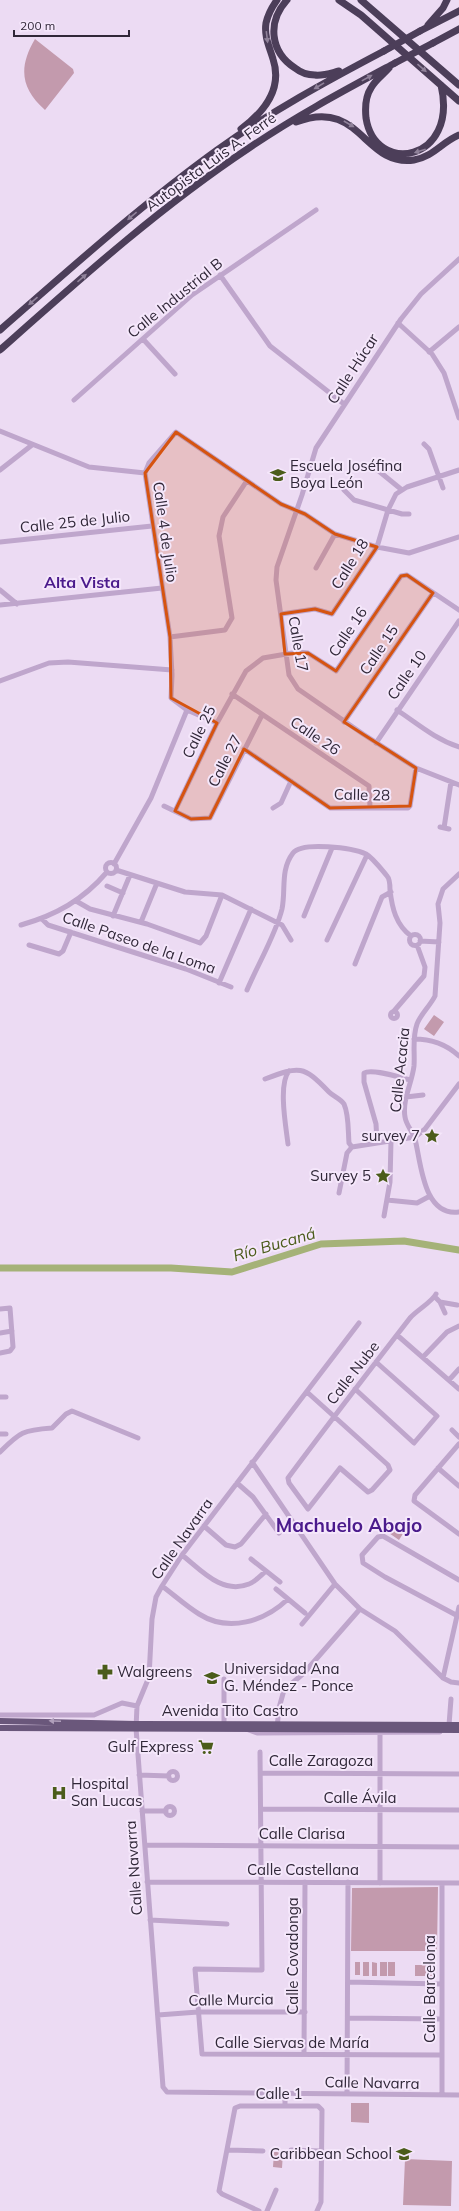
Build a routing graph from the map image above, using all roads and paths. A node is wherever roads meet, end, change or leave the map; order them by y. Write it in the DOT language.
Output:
graph roads {
  1 [pos="277,0"];
  2 [pos="287,0"];
  3 [pos="339,0"];
  4 [pos="344,0"];
  5 [pos="361,0"];
  6 [pos="370,0"];
  7 [pos="447,0"];
  8 [pos="459,11"];
  9 [pos="361,15"];
  10 [pos="380,16"];
  11 [pos="459,29"];
  12 [pos="422,30"];
  13 [pos="395,62"];
  14 [pos="353,67"];
  15 [pos="440,85"];
  16 [pos="459,85"];
  17 [pos="459,101"];
  18 [pos="459,135"];
  19 [pos="249,147"];
  20 [pos="217,150"];
  21 [pos="316,210"];
  22 [pos="459,259"];
  23 [pos="220,275"];
  24 [pos="398,323"];
  25 [pos="459,327"];
  26 [pos="0,330"];
  27 [pos="143,339"];
  28 [pos="0,350"];
  29 [pos="429,352"];
  30 [pos="174,374"];
  31 [pos="74,400"];
  32 [pos="344,404"];
  33 [pos="459,418"];
  34 [pos="0,431"];
  35 [pos="424,444"];
  36 [pos="32,445"];
  37 [pos="375,468"];
  38 [pos="0,470"];
  39 [pos="459,470"];
  40 [pos="145,473"];
  41 [pos="439,476"];
  42 [pos="246,482"];
  43 [pos="443,488"];
  44 [pos="344,490"];
  45 [pos="402,490"];
  46 [pos="388,510"];
  47 [pos="297,512"];
  48 [pos="409,514"];
  49 [pos="152,526"];
  50 [pos="335,534"];
  51 [pos="459,537"];
  52 [pos="0,542"];
  53 [pos="377,547"];
  54 [pos="316,568"];
  55 [pos="162,588"];
  56 [pos="0,590"];
  57 [pos="433,593"];
  58 [pos="17,604"];
  59 [pos="0,605"];
  60 [pos="459,610"];
  61 [pos="281,614"];
  62 [pos="459,621"];
  63 [pos="170,636"];
  64 [pos="286,654"];
  65 [pos="172,670"];
  66 [pos="0,680"];
  67 [pos="232,694"];
  68 [pos="187,710"];
  69 [pos="398,710"];
  70 [pos="262,715"];
  71 [pos="344,722"];
  72 [pos="217,723"];
  73 [pos="376,743"];
  74 [pos="459,747"];
  75 [pos="244,749"];
  76 [pos="416,768"];
  77 [pos="291,781"];
  78 [pos="451,782"];
  79 [pos="459,785"];
  80 [pos="164,806"];
  81 [pos="370,807"];
  82 [pos="273,808"];
  83 [pos="175,811"];
  84 [pos="444,828"];
  85 [pos="332,848"];
  86 [pos="368,855"];
  87 [pos="114,864"];
  88 [pos="116,870"];
  89 [pos="107,872"];
  90 [pos="459,874"];
  91 [pos="130,875"];
  92 [pos="157,883"];
  93 [pos="107,886"];
  94 [pos="391,892"];
  95 [pos="123,893"];
  96 [pos="222,895"];
  97 [pos="76,901"];
  98 [pos="251,909"];
  99 [pos="113,916"];
  100 [pos="304,916"];
  101 [pos="42,919"];
  102 [pos="141,922"];
  103 [pos="277,922"];
  104 [pos="21,925"];
  105 [pos="71,932"];
  106 [pos="411,936"];
  107 [pos="290,940"];
  108 [pos="327,940"];
  109 [pos="439,942"];
  110 [pos="419,943"];
  111 [pos="29,945"];
  112 [pos="355,964"];
  113 [pos="219,983"];
  114 [pos="231,987"];
  115 [pos="247,990"];
  116 [pos="394,1012"];
  117 [pos="414,1039"];
  118 [pos="459,1056"];
  119 [pos="289,1070"];
  120 [pos="265,1079"];
  121 [pos="411,1080"];
  122 [pos="459,1084"];
  123 [pos="423,1095"];
  124 [pos="406,1096"];
  125 [pos="415,1137"];
  126 [pos="391,1141"];
  127 [pos="377,1142"];
  128 [pos="288,1144"];
  129 [pos="352,1147"];
  130 [pos="339,1193"];
  131 [pos="430,1196"];
  132 [pos="387,1200"];
  133 [pos="459,1212"];
  134 [pos="384,1216"];
  135 [pos="440,1302"];
  136 [pos="457,1305"];
  137 [pos="0,1309"];
  138 [pos="445,1313"];
  139 [pos="359,1323"];
  140 [pos="459,1326"];
  141 [pos="12,1332"];
  142 [pos="0,1333"];
  143 [pos="397,1335"];
  144 [pos="0,1353"];
  145 [pos="423,1357"];
  146 [pos="376,1362"];
  147 [pos="459,1369"];
  148 [pos="449,1380"];
  149 [pos="355,1389"];
  150 [pos="459,1389"];
  151 [pos="306,1392"];
  152 [pos="0,1397"];
  153 [pos="6,1397"];
  154 [pos="334,1417"];
  155 [pos="452,1430"];
  156 [pos="0,1434"];
  157 [pos="6,1434"];
  158 [pos="459,1437"];
  159 [pos="138,1438"];
  160 [pos="459,1444"];
  161 [pos="0,1452"];
  162 [pos="252,1462"];
  163 [pos="438,1468"];
  164 [pos="237,1483"];
  165 [pos="459,1486"];
  166 [pos="266,1514"];
  167 [pos="204,1526"];
  168 [pos="279,1533"];
  169 [pos="459,1534"];
  170 [pos="182,1555"];
  171 [pos="252,1559"];
  172 [pos="266,1571"];
  173 [pos="459,1580"];
  174 [pos="280,1582"];
  175 [pos="335,1584"];
  176 [pos="162,1586"];
  177 [pos="276,1589"];
  178 [pos="288,1599"];
  179 [pos="459,1607"];
  180 [pos="360,1609"];
  181 [pos="305,1613"];
  182 [pos="456,1616"];
  183 [pos="302,1624"];
  184 [pos="443,1678"];
  185 [pos="224,1679"];
  186 [pos="459,1683"];
  187 [pos="450,1699"];
  188 [pos="137,1706"];
  189 [pos="0,1715"];
  190 [pos="0,1721"];
  191 [pos="224,1724"];
  192 [pos="459,1725"];
  193 [pos="136,1726"];
  194 [pos="449,1727"];
  195 [pos="0,1728"];
  196 [pos="245,1729"];
  197 [pos="277,1729"];
  198 [pos="379,1729"];
  199 [pos="459,1730"];
  200 [pos="260,1752"];
  201 [pos="261,1773"];
  202 [pos="381,1774"];
  203 [pos="459,1774"];
  204 [pos="139,1775"];
  205 [pos="169,1776"];
  206 [pos="261,1809"];
  207 [pos="380,1810"];
  208 [pos="459,1810"];
  209 [pos="142,1811"];
  210 [pos="166,1811"];
  211 [pos="145,1845"];
  212 [pos="262,1846"];
  213 [pos="380,1846"];
  214 [pos="459,1847"];
  215 [pos="148,1882"];
  216 [pos="262,1882"];
  217 [pos="305,1882"];
  218 [pos="348,1882"];
  219 [pos="380,1882"];
  220 [pos="442,1883"];
  221 [pos="459,1883"];
  222 [pos="150,1920"];
  223 [pos="227,1924"];
  224 [pos="348,1982"];
  225 [pos="442,1984"];
  226 [pos="198,2012"];
  227 [pos="305,2012"];
  228 [pos="158,2015"];
  229 [pos="348,2018"];
  230 [pos="441,2019"];
  231 [pos="304,2054"];
  232 [pos="348,2054"];
  233 [pos="441,2055"];
  234 [pos="285,2094"];
  235 [pos="347,2094"];
  236 [pos="459,2095"];
  237 [pos="442,2096"];
  238 [pos="285,2106"];
  239 [pos="228,2150"];
  240 [pos="291,2150"];
  241 [pos="263,2151"];
  242 [pos="320,2151"];
  243 [pos="276,2190"];
  244 [pos="258,2211"];
  245 [pos="266,2211"];
  246 [pos="317,2211"];
  1 -- 20 [label="highway, one-way"];
  2 -- 14 [label="highway"];
  3 -- 9 [label="highway"];
  4 -- 9 [label="main road"];
  5 -- 10 [label="highway"];
  6 -- 10 [label="highway"];
  7 -- 12 [label="highway"];
  8 -- 12 [label="highway, Autopista Luis A. Ferré"];
  9 -- 15 [label="highway, one-way"];
  10 -- 16 [label="highway"];
  11 -- 13 [label="highway, Autopista Luis A. Ferré, bridge"];
  12 -- 14 [label="highway, Autopista Luis A. Ferré, bridge"];
  15 -- 13 [label="highway, one-way"];
  19 -- 13 [label="highway, Autopista Luis A. Ferré, one-way"];
  14 -- 20 [label="highway, Autopista Luis A. Ferré, one-way"];
  15 -- 17 [label="highway"];
  19 -- 18 [label="highway, one-way"];
  28 -- 19 [label="highway, Autopista Luis A. Ferré, one-way"];
  20 -- 26 [label="highway, Autopista Luis A. Ferré, one-way"];
  21 -- 23 [label="street, Calle Industrial B"];
  22 -- 24 [label="street, Calle Húcar"];
  23 -- 27 [label="street, Calle Industrial B"];
  23 -- 32 [label="street"];
  24 -- 29 [label="street"];
  24 -- 32 [label="street, Calle Húcar"];
  25 -- 29 [label="street"];
  27 -- 30 [label="street"];
  27 -- 31 [label="street, Calle Industrial B"];
  29 -- 33 [label="street"];
  32 -- 47 [label="street, Calle Húcar"];
  34 -- 36 [label="street"];
  35 -- 41 [label="street"];
  36 -- 38 [label="street"];
  36 -- 40 [label="street"];
  37 -- 45 [label="street"];
  39 -- 41 [label="street"];
  40 -- 42 [label="street, Calle 4 de Julio"];
  40 -- 49 [label="street, Calle 4 de Julio"];
  41 -- 43 [label="street"];
  41 -- 45 [label="street"];
  42 -- 47 [label="street, Calle 4 de Julio"];
  42 -- 63 [label="street"];
  44 -- 46 [label="street"];
  45 -- 46 [label="street, Calle 18"];
  46 -- 48 [label="street"];
  46 -- 53 [label="street, Calle 18"];
  47 -- 50 [label="street, Calle 4 de Julio"];
  47 -- 61 [label="street, Calle 17"];
  49 -- 52 [label="street, Calle 25 de Julio"];
  49 -- 55 [label="street, Calle 4 de Julio"];
  50 -- 53 [label="street, Calle 4 de Julio"];
  50 -- 54 [label="street"];
  51 -- 53 [label="street, Calle 4 de Julio"];
  53 -- 61 [label="street, Calle 18"];
  55 -- 58 [label="street"];
  55 -- 63 [label="street, Calle 4 de Julio"];
  56 -- 58 [label="street"];
  57 -- 60 [label="street"];
  57 -- 64 [label="street, Calle 16"];
  57 -- 71 [label="street, Calle 15"];
  58 -- 59 [label="street"];
  61 -- 64 [label="street, Calle 17"];
  62 -- 69 [label="street, Calle 10"];
  63 -- 65 [label="street, Calle 4 de Julio"];
  64 -- 67 [label="street, Calle 25"];
  64 -- 71 [label="street, Calle 17"];
  65 -- 66 [label="street"];
  65 -- 68 [label="street, Calle 4 de Julio"];
  67 -- 70 [label="street, Calle 26"];
  67 -- 72 [label="street, Calle 25"];
  68 -- 72 [label="street"];
  68 -- 87 [label="street"];
  69 -- 73 [label="street, Calle 10"];
  69 -- 74 [label="street"];
  70 -- 75 [label="street, Calle 27"];
  70 -- 81 [label="street, Calle 26"];
  71 -- 73 [label="street, Calle 17"];
  72 -- 83 [label="street, Calle 25"];
  73 -- 76 [label="street, Calle 17"];
  75 -- 77 [label="street, Calle 28"];
  75 -- 83 [label="street, Calle 27"];
  76 -- 78 [label="street, Calle 17"];
  76 -- 81 [label="street, Calle 28"];
  77 -- 81 [label="street, Calle 28"];
  77 -- 82 [label="street"];
  78 -- 79 [label="street, Calle 17"];
  78 -- 84 [label="street"];
  80 -- 83 [label="street"];
  85 -- 86 [label="street"];
  85 -- 100 [label="street"];
  85 -- 103 [label="street"];
  86 -- 94 [label="street"];
  86 -- 108 [label="street"];
  87 -- 88 [label="street"];
  87 -- 89 [label="street"];
  88 -- 89 [label="street"];
  88 -- 91 [label="street"];
  89 -- 97 [label="street"];
  90 -- 109 [label="street, Calle Acacia"];
  91 -- 92 [label="street"];
  91 -- 95 [label="street"];
  92 -- 96 [label="street"];
  92 -- 102 [label="street"];
  93 -- 95 [label="street"];
  94 -- 106 [label="street"];
  94 -- 112 [label="street"];
  95 -- 99 [label="street"];
  96 -- 98 [label="street"];
  96 -- 102 [label="street"];
  97 -- 99 [label="street"];
  97 -- 101 [label="street"];
  98 -- 103 [label="street"];
  98 -- 113 [label="street"];
  99 -- 102 [label="street"];
  101 -- 104 [label="street"];
  101 -- 105 [label="street, Calle Paseo de la Loma"];
  103 -- 107 [label="street"];
  103 -- 115 [label="street"];
  105 -- 111 [label="street"];
  105 -- 113 [label="street, Calle Paseo de la Loma"];
  106 -- 110 [label="street"];
  106 -- 110 [label="street"];
  109 -- 110 [label="street"];
  109 -- 117 [label="street, Calle Acacia"];
  110 -- 116 [label="street"];
  113 -- 114 [label="street, Calle Paseo de la Loma"];
  117 -- 118 [label="street"];
  117 -- 121 [label="street, Calle Acacia"];
  119 -- 120 [label="street"];
  119 -- 128 [label="street"];
  119 -- 129 [label="street"];
  121 -- 124 [label="street, Calle Acacia"];
  121 -- 127 [label="street"];
  122 -- 125 [label="street"];
  123 -- 124 [label="street"];
  124 -- 125 [label="street, Calle Acacia"];
  125 -- 126 [label="street"];
  125 -- 131 [label="street, Calle Acacia"];
  126 -- 127 [label="street"];
  126 -- 132 [label="street"];
  127 -- 129 [label="street"];
  129 -- 130 [label="street"];
  131 -- 132 [label="street"];
  131 -- 133 [label="street, Calle Acacia"];
  132 -- 134 [label="street"];
  135 -- 136 [label="street"];
  135 -- 138 [label="street"];
  135 -- 143 [label="street, Calle Nube"];
  137 -- 141 [label="street"];
  139 -- 151 [label="street, Calle Navarra"];
  140 -- 145 [label="street"];
  141 -- 142 [label="street"];
  141 -- 144 [label="street"];
  143 -- 145 [label="street"];
  143 -- 146 [label="street, Calle Nube"];
  145 -- 148 [label="street"];
  146 -- 149 [label="street, Calle Nube"];
  146 -- 149 [label="street"];
  147 -- 148 [label="street"];
  148 -- 150 [label="street"];
  149 -- 154 [label="street, Calle Nube"];
  151 -- 154 [label="street"];
  151 -- 162 [label="street, Calle Navarra"];
  152 -- 153 [label="street"];
  154 -- 154 [label="street, Calle Nube"];
  155 -- 158 [label="street"];
  156 -- 157 [label="street"];
  159 -- 161 [label="street"];
  160 -- 163 [label="street"];
  162 -- 164 [label="street, Calle Navarra"];
  162 -- 175 [label="street"];
  163 -- 165 [label="street"];
  163 -- 169 [label="street"];
  164 -- 166 [label="street"];
  164 -- 167 [label="street, Calle Navarra"];
  166 -- 167 [label="street"];
  166 -- 168 [label="street"];
  167 -- 170 [label="street, Calle Navarra"];
  170 -- 172 [label="street"];
  170 -- 176 [label="street, Calle Navarra"];
  171 -- 172 [label="street"];
  172 -- 174 [label="street"];
  173 -- 182 [label="street"];
  175 -- 180 [label="street"];
  175 -- 183 [label="street"];
  176 -- 178 [label="street"];
  176 -- 188 [label="street, Calle Navarra"];
  177 -- 178 [label="street"];
  178 -- 181 [label="street"];
  179 -- 182 [label="street"];
  180 -- 184 [label="street"];
  180 -- 197 [label="street"];
  182 -- 184 [label="street"];
  184 -- 186 [label="street"];
  185 -- 191 [label="street"];
  187 -- 194 [label="street"];
  188 -- 189 [label="street"];
  188 -- 193 [label="street, Calle Navarra"];
  193 -- 190 [label="main road, Avenida Tito Castro, one-way"];
  191 -- 193 [label="main road, Avenida Tito Castro"];
  191 -- 197 [label="main road, Avenida Tito Castro"];
  192 -- 194 [label="main road, Avenida Tito Castro"];
  193 -- 195 [label="main road, Avenida Tito Castro"];
  193 -- 196 [label="main road, Avenida Tito Castro"];
  193 -- 204 [label="street, Calle Navarra"];
  194 -- 198 [label="main road, Avenida Tito Castro"];
  194 -- 198 [label="street"];
  194 -- 199 [label="main road, Avenida Tito Castro"];
  196 -- 197 [label="main road, Avenida Tito Castro"];
  196 -- 197 [label="street"];
  197 -- 198 [label="main road, Avenida Tito Castro"];
  197 -- 198 [label="street"];
  198 -- 202 [label="street"];
  200 -- 201 [label="street, Calle Siervas de María"];
  201 -- 202 [label="street, Calle Zaragoza"];
  201 -- 206 [label="street, Calle Siervas de María"];
  202 -- 203 [label="street, Calle Zaragoza"];
  202 -- 207 [label="street, Calle Zaragoza"];
  204 -- 205 [label="street"];
  204 -- 209 [label="street, Calle Navarra"];
  206 -- 207 [label="street, Calle Ávila"];
  206 -- 212 [label="street, Calle Siervas de María"];
  207 -- 208 [label="street, Calle Ávila"];
  207 -- 213 [label="street, Calle Zaragoza"];
  209 -- 210 [label="street"];
  209 -- 211 [label="street, Calle Navarra"];
  211 -- 212 [label="street, Calle Clarisa"];
  211 -- 215 [label="street, Calle Navarra"];
  212 -- 213 [label="street, Calle Clarisa"];
  212 -- 216 [label="street, Calle Siervas de María"];
  213 -- 214 [label="street, Calle Clarisa"];
  213 -- 219 [label="street, Calle Zaragoza"];
  215 -- 216 [label="street, Calle Castellana"];
  215 -- 222 [label="street, Calle Navarra"];
  216 -- 217 [label="street, Calle Castellana"];
  216 -- 226 [label="street, Calle Siervas de María"];
  217 -- 218 [label="street, Calle Castellana"];
  217 -- 227 [label="street, Calle Covadonga"];
  218 -- 219 [label="street, Calle Castellana"];
  218 -- 224 [label="street"];
  219 -- 220 [label="street, Calle Castellana"];
  220 -- 221 [label="street, Calle Castellana"];
  220 -- 225 [label="street, Calle Barcelona"];
  222 -- 223 [label="street"];
  222 -- 228 [label="street, Calle Navarra"];
  224 -- 225 [label="street"];
  224 -- 229 [label="street"];
  225 -- 230 [label="street, Calle Barcelona"];
  226 -- 227 [label="street, Calle Murcia"];
  226 -- 228 [label="street, Calle Murcia"];
  226 -- 231 [label="street, Calle Siervas de María"];
  227 -- 231 [label="street, Calle Covadonga"];
  228 -- 234 [label="street, Calle Navarra"];
  229 -- 230 [label="street"];
  229 -- 232 [label="street"];
  230 -- 233 [label="street, Calle Barcelona"];
  231 -- 232 [label="street, Calle Siervas de María"];
  232 -- 233 [label="street, Calle Siervas de María"];
  232 -- 235 [label="street"];
  233 -- 237 [label="street, Calle Barcelona"];
  234 -- 235 [label="street, Calle Navarra"];
  234 -- 238 [label="street"];
  235 -- 237 [label="street, Calle Navarra"];
  236 -- 237 [label="street, Calle Navarra"];
  238 -- 239 [label="street, Calle 1"];
  238 -- 242 [label="street, Calle 1"];
  239 -- 241 [label="street"];
  239 -- 244 [label="street"];
  240 -- 242 [label="street"];
  242 -- 246 [label="street, Calle 1"];
  243 -- 245 [label="street"];
}
